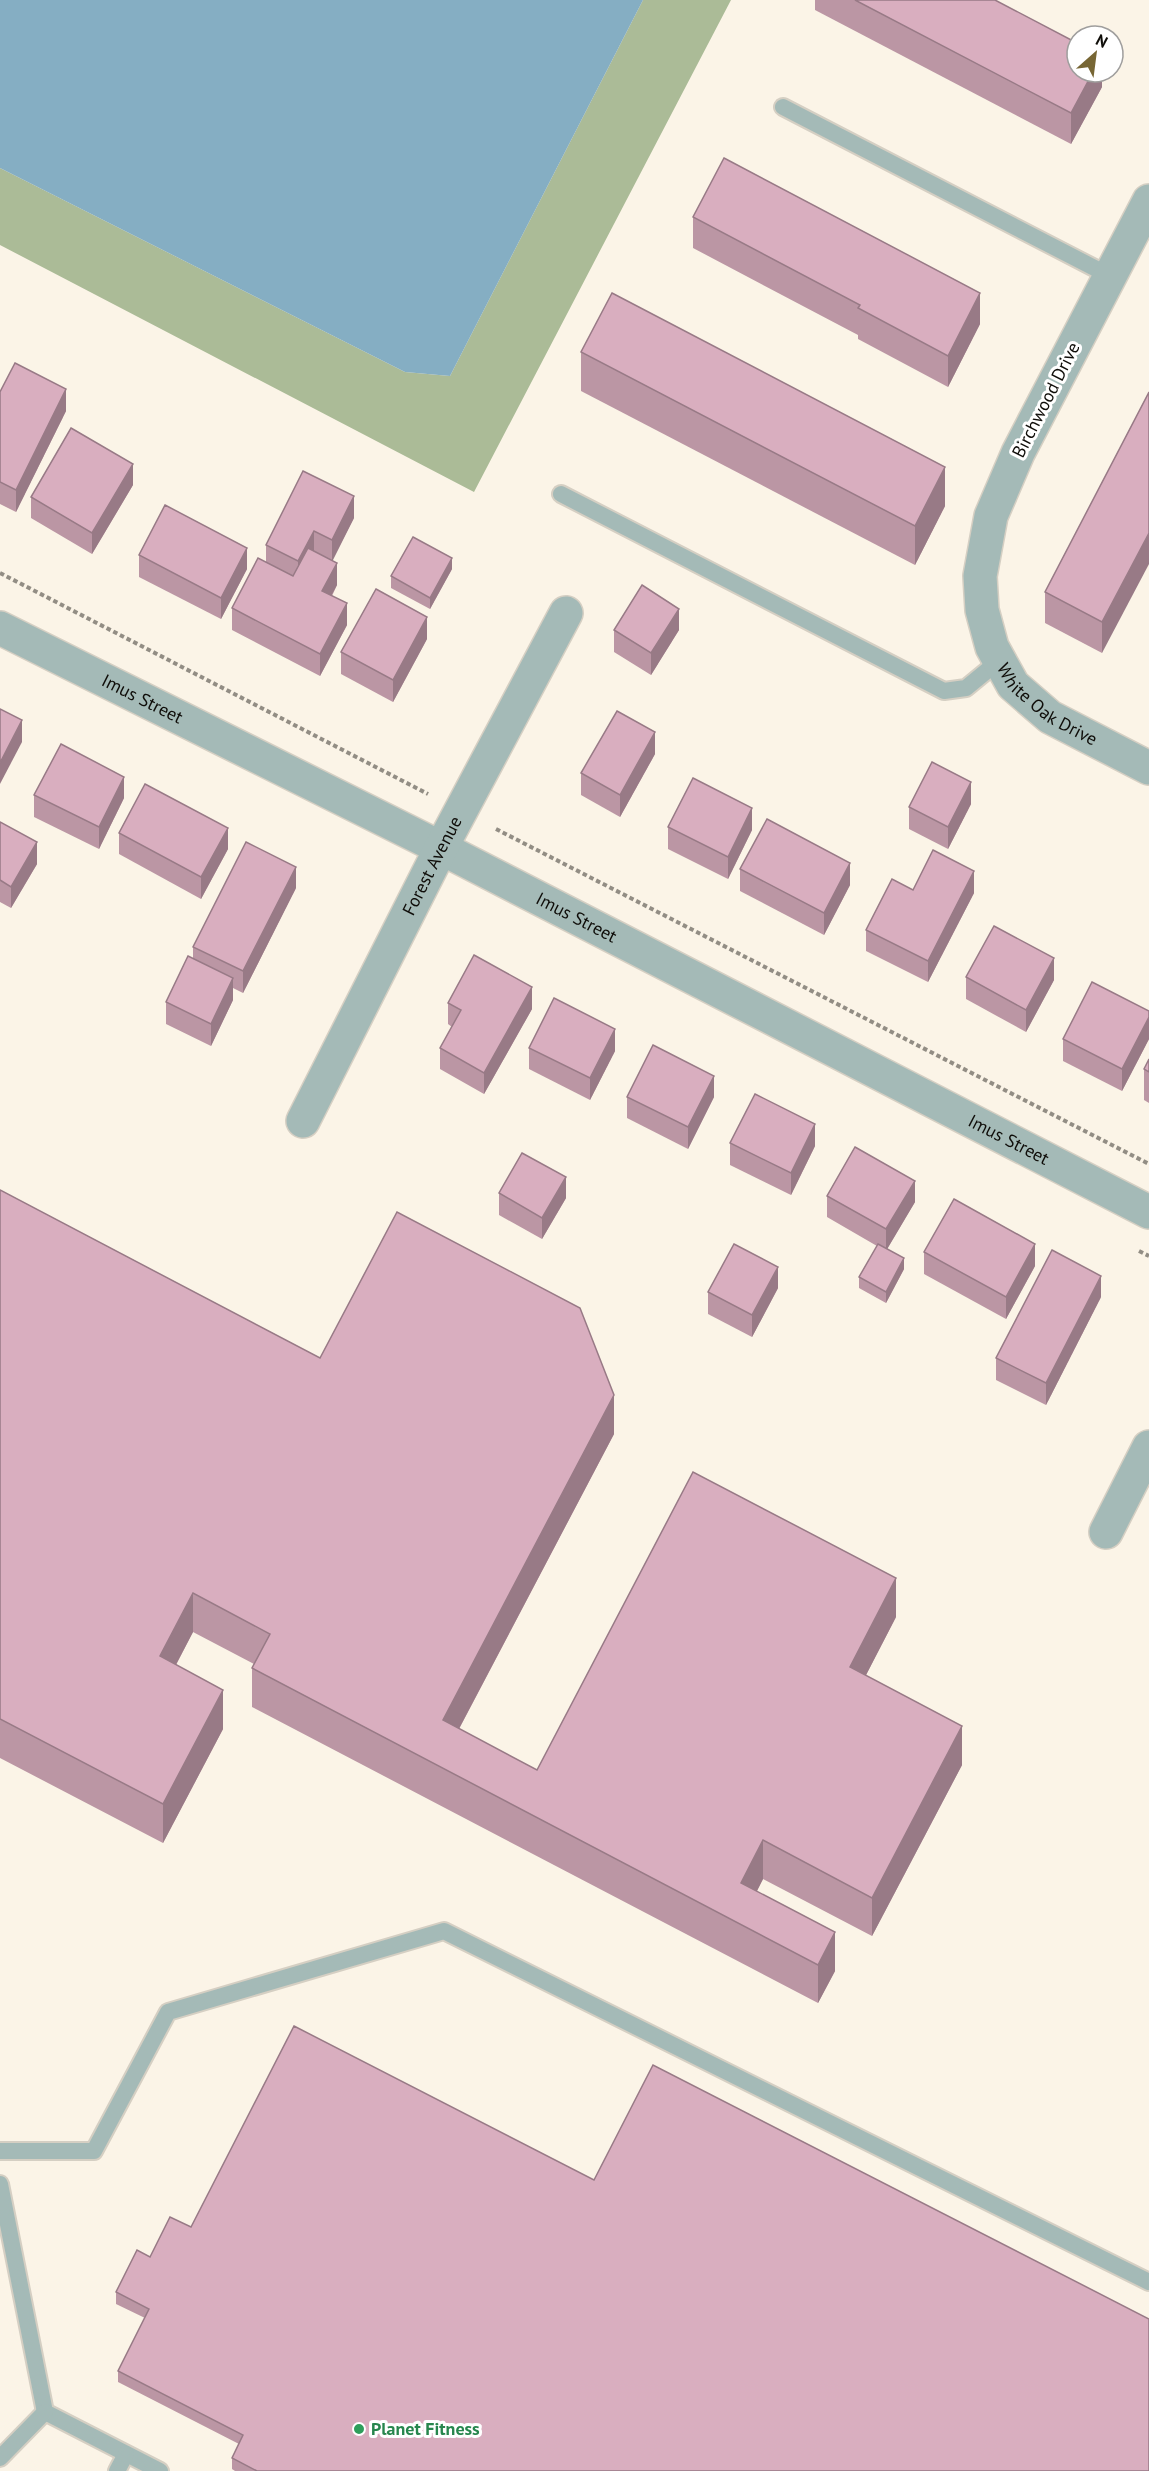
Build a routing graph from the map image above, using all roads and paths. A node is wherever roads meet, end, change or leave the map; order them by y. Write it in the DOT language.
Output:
graph roads {
  1 [pos="783,107"];
  2 [pos="1149,201"];
  3 [pos="1110,276"];
  4 [pos="561,494"];
  5 [pos="0,573"];
  6 [pos="982,610"];
  7 [pos="566,613"];
  8 [pos="0,628"];
  9 [pos="1000,660"];
  10 [pos="1149,768"];
  11 [pos="460,811"];
  12 [pos="441,848"];
  13 [pos="303,1121"];
  14 [pos="1149,1164"];
  15 [pos="1149,1212"];
  16 [pos="1149,1447"];
  17 [pos="1106,1532"];
  18 [pos="0,2151"];
  19 [pos="0,2184"];
  20 [pos="1149,2282"];
  21 [pos="45,2412"];
  22 [pos="126,2454"];
  23 [pos="0,2458"];
  24 [pos="117,2471"];
  25 [pos="160,2471"];
  1 -- 3 [label="lane"];
  2 -- 3 [label="street, Birchwood Drive"];
  3 -- 6 [label="street, Birchwood Drive"];
  4 -- 9 [label="lane"];
  5 -- 11 [label="path"];
  6 -- 9 [label="street, White Oak Drive"];
  7 -- 11 [label="street, Forest Avenue"];
  8 -- 12 [label="street, Imus Street"];
  9 -- 10 [label="street, White Oak Drive"];
  11 -- 12 [label="street, Forest Avenue"];
  11 -- 14 [label="path"];
  12 -- 13 [label="street, Forest Avenue"];
  12 -- 15 [label="street, Imus Street"];
  16 -- 17 [label="street"];
  18 -- 20 [label="lane"];
  19 -- 21 [label="lane"];
  21 -- 22 [label="lane"];
  21 -- 23 [label="lane"];
  22 -- 24 [label="lane"];
  22 -- 25 [label="lane"];
}
